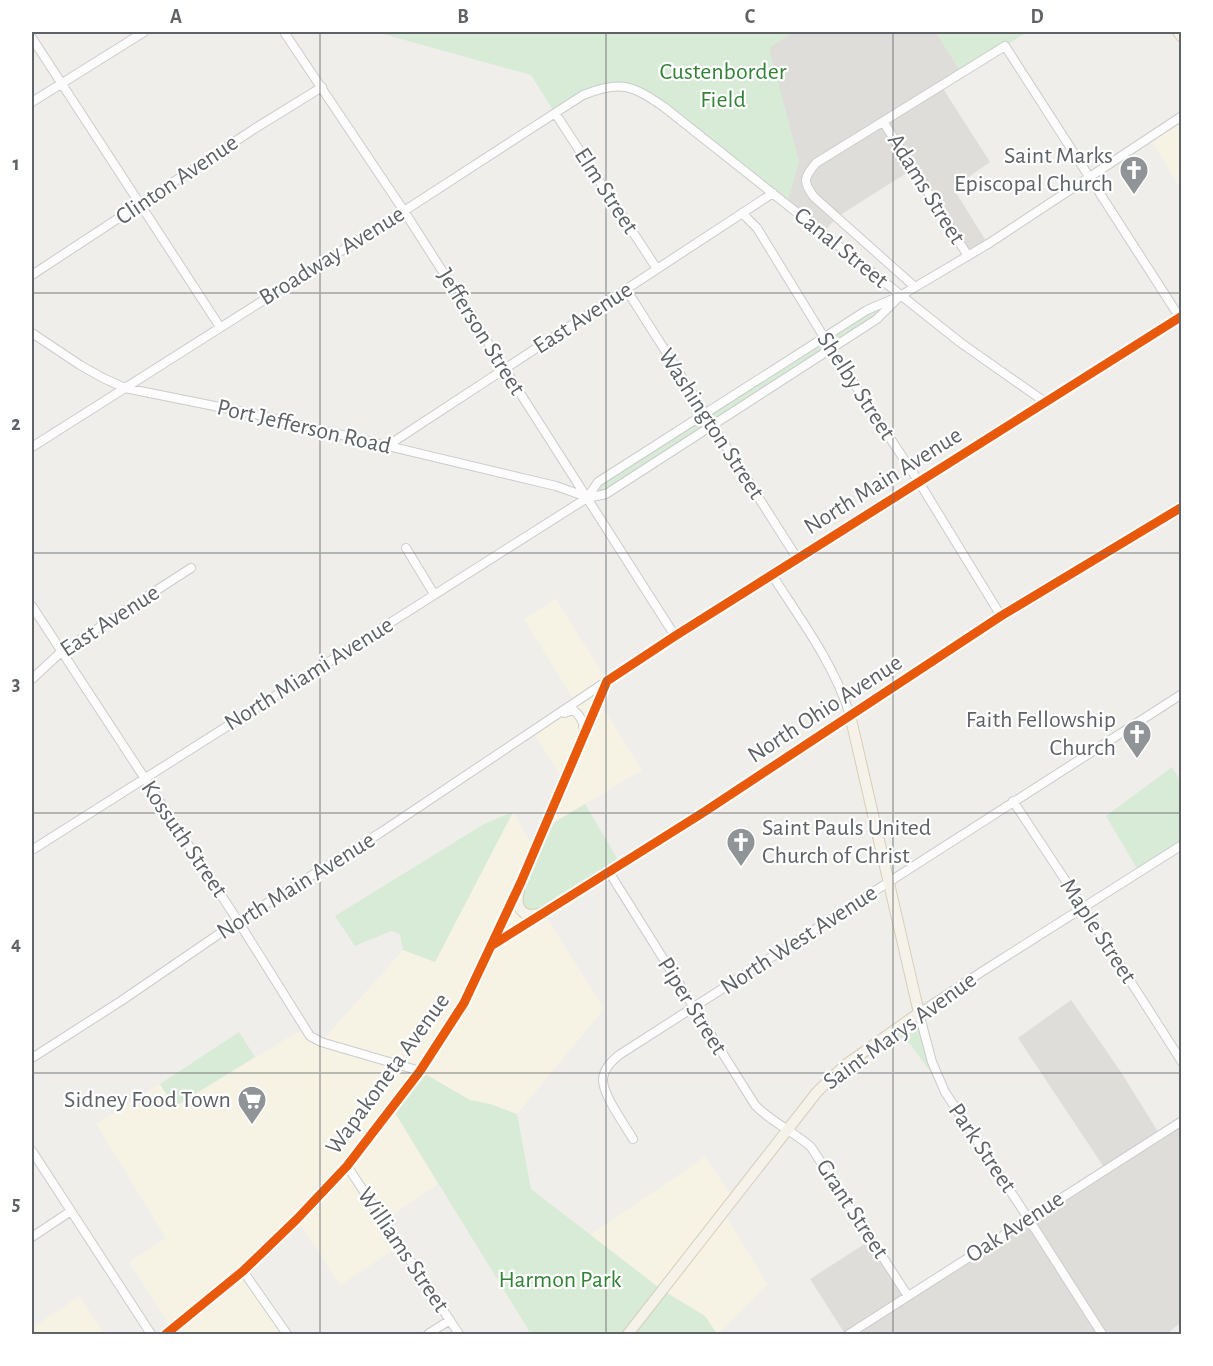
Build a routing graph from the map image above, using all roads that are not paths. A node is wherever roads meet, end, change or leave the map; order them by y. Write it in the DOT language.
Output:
graph roads {
  1 [pos="144,32"];
  2 [pos="284,32"];
  3 [pos="1178,32"];
  4 [pos="1182,37"];
  5 [pos="32,38"];
  6 [pos="61,84"];
  7 [pos="322,87"];
  8 [pos="639,90"];
  9 [pos="32,102"];
  10 [pos="555,113"];
  11 [pos="1182,116"];
  12 [pos="884,123"];
  13 [pos="1090,176"];
  14 [pos="773,194"];
  15 [pos="140,206"];
  16 [pos="404,211"];
  17 [pos="742,213"];
  18 [pos="968,256"];
  19 [pos="657,269"];
  20 [pos="32,275"];
  21 [pos="915,287"];
  22 [pos="626,289"];
  23 [pos="900,296"];
  24 [pos="1181,318"];
  25 [pos="220,327"];
  26 [pos="32,333"];
  27 [pos="824,337"];
  28 [pos="830,347"];
  29 [pos="504,369"];
  30 [pos="125,388"];
  31 [pos="1045,402"];
  32 [pos="704,415"];
  33 [pos="711,426"];
  34 [pos="387,446"];
  35 [pos="32,447"];
  36 [pos="919,482"];
  37 [pos="587,498"];
  38 [pos="1182,507"];
  39 [pos="406,548"];
  40 [pos="796,558"];
  41 [pos="191,568"];
  42 [pos="772,575"];
  43 [pos="434,594"];
  44 [pos="32,606"];
  45 [pos="1001,616"];
  46 [pos="675,636"];
  47 [pos="61,652"];
  48 [pos="32,679"];
  49 [pos="607,681"];
  50 [pos="1182,693"];
  51 [pos="560,713"];
  52 [pos="850,715"];
  53 [pos="584,734"];
  54 [pos="144,779"];
  55 [pos="1013,801"];
  56 [pos="1182,845"];
  57 [pos="32,850"];
  58 [pos="609,872"];
  59 [pos="888,881"];
  60 [pos="521,882"];
  61 [pos="1083,907"];
  62 [pos="544,913"];
  63 [pos="238,921"];
  64 [pos="491,946"];
  65 [pos="694,1008"];
  66 [pos="919,1013"];
  67 [pos="32,1058"];
  68 [pos="1182,1062"];
  69 [pos="420,1071"];
  70 [pos="1182,1121"];
  71 [pos="787,1129"];
  72 [pos="633,1139"];
  73 [pos="32,1151"];
  74 [pos="347,1166"];
  75 [pos="71,1211"];
  76 [pos="1028,1218"];
  77 [pos="32,1237"];
  78 [pos="243,1271"];
  79 [pos="908,1296"];
  80 [pos="450,1320"];
  81 [pos="151,1335"];
  82 [pos="166,1335"];
  83 [pos="286,1335"];
  84 [pos="428,1335"];
  85 [pos="459,1335"];
  86 [pos="628,1335"];
  87 [pos="849,1335"];
  88 [pos="1102,1335"];
  1 -- 6 [label="street"];
  2 -- 7 [label="street, Jefferson Street"];
  3 -- 4 [label="main road"];
  5 -- 6 [label="street"];
  6 -- 9 [label="street"];
  6 -- 15 [label="street"];
  7 -- 15 [label="street, Clinton Avenue"];
  7 -- 16 [label="street, Jefferson Street"];
  8 -- 10 [label="street, Broadway Avenue"];
  8 -- 14 [label="street, Canal Street"];
  10 -- 16 [label="street, Broadway Avenue"];
  10 -- 19 [label="street, Elm Street"];
  11 -- 13 [label="street, North Miami Avenue"];
  12 -- 13 [label="street"];
  12 -- 18 [label="street, Adams Street"];
  12 -- 21 [label="street"];
  13 -- 18 [label="street, North Miami Avenue"];
  13 -- 24 [label="street"];
  14 -- 17 [label="street, East Avenue"];
  14 -- 23 [label="street, Canal Street"];
  15 -- 20 [label="street, Clinton Avenue"];
  15 -- 25 [label="street"];
  16 -- 25 [label="street, Broadway Avenue"];
  16 -- 29 [label="street, Jefferson Street"];
  17 -- 19 [label="street, East Avenue"];
  17 -- 27 [label="street, Shelby Street"];
  18 -- 21 [label="street, North Miami Avenue"];
  19 -- 22 [label="street, East Avenue"];
  21 -- 23 [label="street, North Miami Avenue"];
  22 -- 29 [label="street, East Avenue"];
  22 -- 32 [label="street, Washington Street"];
  23 -- 27 [label="street, North Miami Avenue"];
  23 -- 28 [label="street, North Miami Avenue"];
  23 -- 31 [label="street, Canal Street"];
  24 -- 31 [label="main road, North Main Avenue"];
  25 -- 30 [label="street, Broadway Avenue"];
  26 -- 30 [label="street, Port Jefferson Road"];
  27 -- 28 [label="street, Shelby Street"];
  27 -- 32 [label="street, North Miami Avenue"];
  28 -- 33 [label="street, North Miami Avenue"];
  28 -- 36 [label="street, Shelby Street"];
  29 -- 34 [label="street, East Avenue"];
  29 -- 37 [label="street, Jefferson Street"];
  30 -- 34 [label="street, Port Jefferson Road"];
  30 -- 35 [label="street, Broadway Avenue"];
  31 -- 36 [label="main road, North Main Avenue"];
  32 -- 33 [label="street, Washington Street"];
  32 -- 37 [label="street, North Miami Avenue"];
  33 -- 37 [label="street, North Miami Avenue"];
  33 -- 40 [label="street, Washington Street"];
  34 -- 37 [label="street, Port Jefferson Road"];
  36 -- 40 [label="main road, North Main Avenue"];
  36 -- 45 [label="street, Shelby Street"];
  37 -- 43 [label="street, North Miami Avenue"];
  37 -- 46 [label="street, Jefferson Street"];
  38 -- 45 [label="main road, North Ohio Avenue"];
  39 -- 43 [label="street"];
  40 -- 42 [label="main road, North Main Avenue"];
  41 -- 47 [label="street, East Avenue"];
  42 -- 46 [label="main road, North Main Avenue"];
  42 -- 52 [label="street"];
  43 -- 54 [label="street, North Miami Avenue"];
  44 -- 47 [label="street, Kossuth Street"];
  45 -- 52 [label="main road, North Ohio Avenue"];
  46 -- 49 [label="main road, North Main Avenue"];
  47 -- 48 [label="street, East Avenue"];
  47 -- 54 [label="street, Kossuth Street"];
  49 -- 51 [label="street, North Main Avenue"];
  49 -- 53 [label="main road, Wapakoneta Avenue"];
  50 -- 55 [label="street, North West Avenue"];
  51 -- 53 [label="street"];
  51 -- 63 [label="street, North Main Avenue"];
  52 -- 58 [label="main road, North Ohio Avenue"];
  52 -- 59 [label="main road"];
  53 -- 60 [label="main road, Wapakoneta Avenue"];
  54 -- 57 [label="street, North Miami Avenue"];
  54 -- 63 [label="street, Kossuth Street"];
  55 -- 59 [label="street, North West Avenue"];
  55 -- 61 [label="street, Maple Street"];
  56 -- 61 [label="street, Saint Marys Avenue"];
  58 -- 62 [label="main road, North Ohio Avenue"];
  58 -- 65 [label="street, Piper Street"];
  59 -- 65 [label="street, North West Avenue"];
  59 -- 66 [label="main road"];
  60 -- 62 [label="main road"];
  60 -- 64 [label="main road, Wapakoneta Avenue"];
  61 -- 66 [label="street, Saint Marys Avenue"];
  61 -- 68 [label="street, Maple Street"];
  62 -- 64 [label="main road, North Ohio Avenue"];
  63 -- 67 [label="street, North Main Avenue"];
  63 -- 69 [label="street, Kossuth Street"];
  64 -- 69 [label="main road, Wapakoneta Avenue"];
  65 -- 71 [label="street, Piper Street"];
  65 -- 72 [label="street, North West Avenue"];
  66 -- 71 [label="main road, Saint Marys Avenue"];
  66 -- 76 [label="street, Park Street"];
  69 -- 74 [label="main road, Wapakoneta Avenue"];
  70 -- 76 [label="street, Oak Avenue"];
  71 -- 79 [label="street, Grant Street"];
  71 -- 86 [label="main road, Saint Marys Avenue"];
  73 -- 75 [label="street"];
  74 -- 78 [label="main road, Wapakoneta Avenue"];
  74 -- 80 [label="street, Williams Street"];
  75 -- 77 [label="street"];
  75 -- 81 [label="street"];
  76 -- 79 [label="street, Oak Avenue"];
  76 -- 88 [label="street, Park Street"];
  78 -- 82 [label="main road, Wapakoneta Avenue"];
  78 -- 83 [label="street"];
  79 -- 87 [label="street, Oak Avenue"];
  80 -- 84 [label="street"];
  80 -- 85 [label="street, Williams Street"];
}
